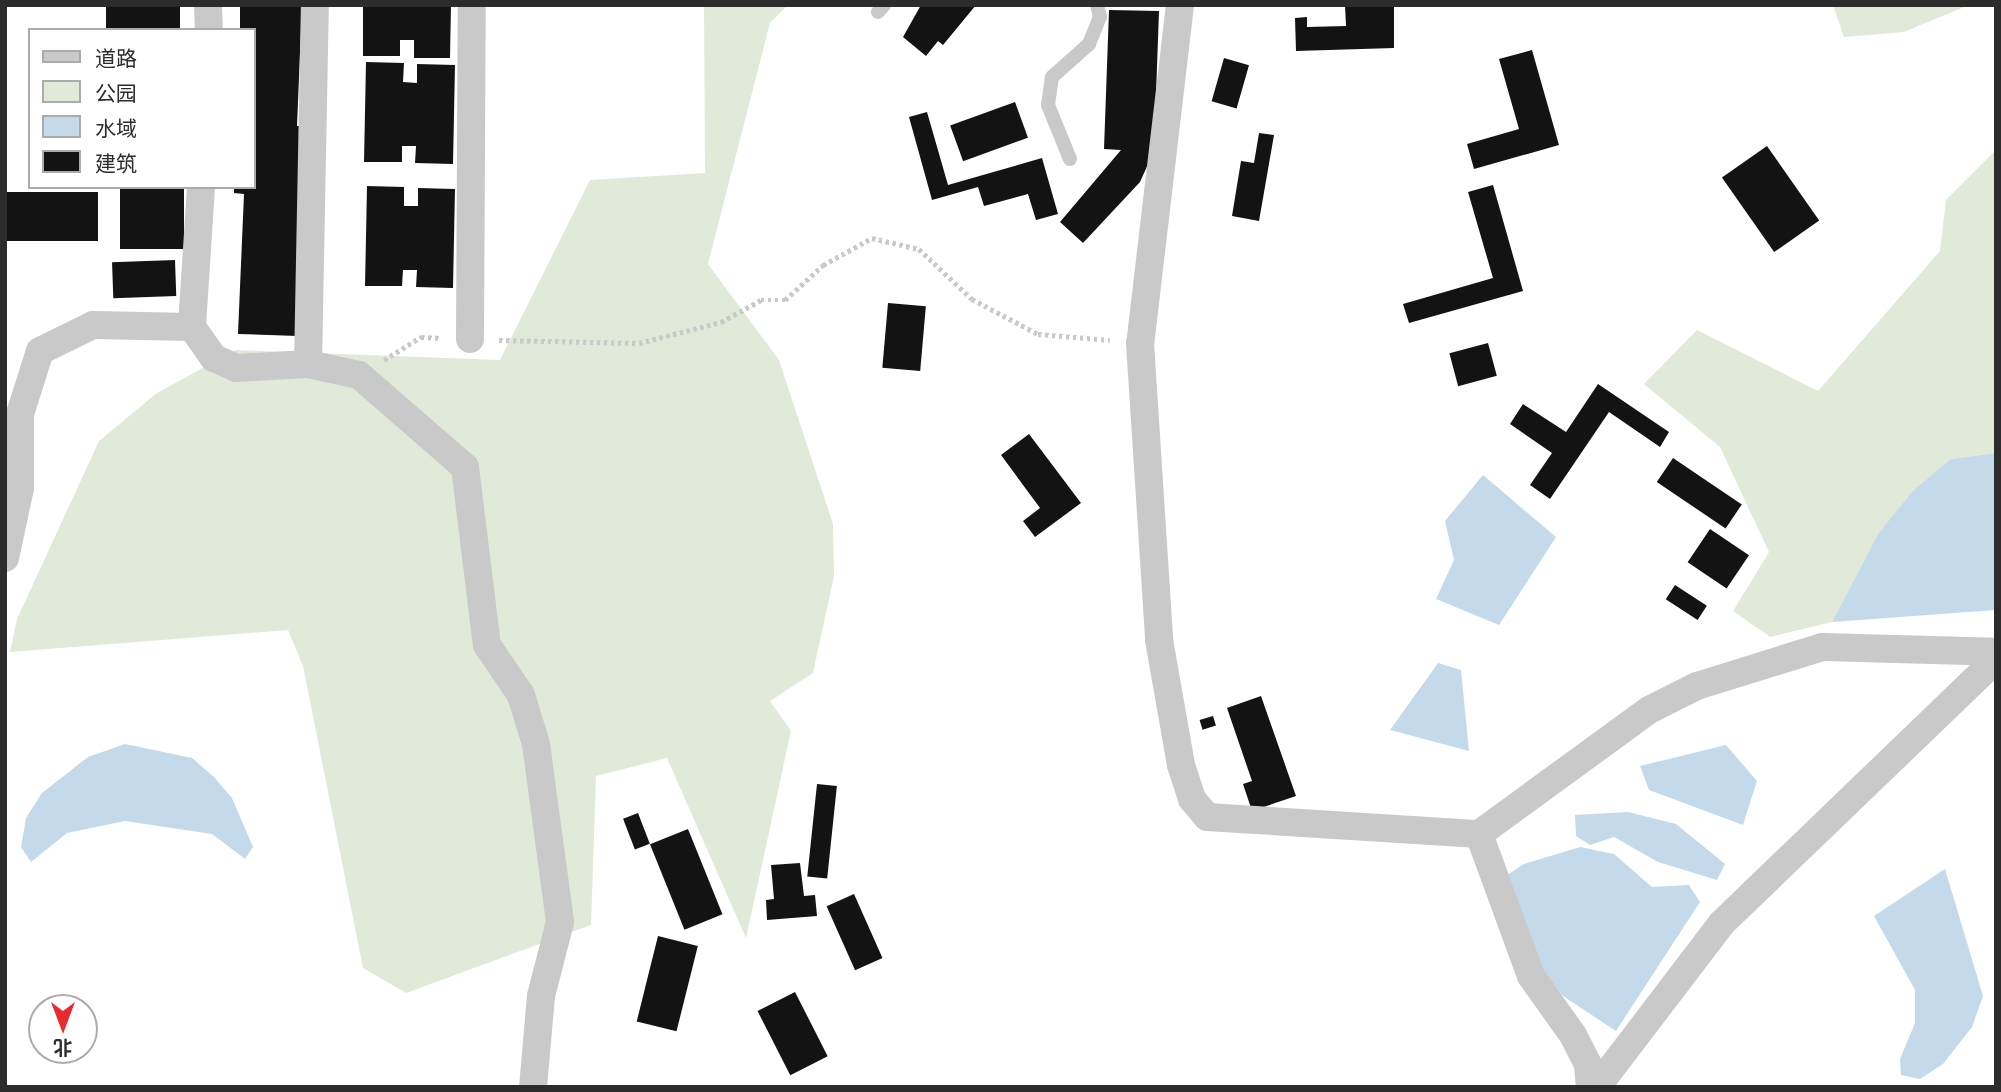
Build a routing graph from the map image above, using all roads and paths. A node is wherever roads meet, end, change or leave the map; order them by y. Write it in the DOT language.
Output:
graph roads {
  1 [pos="208,5"];
  2 [pos="315,5"];
  3 [pos="472,5"];
  4 [pos="1097,5"];
  5 [pos="1180,5"];
  6 [pos="209,28"];
  7 [pos="1070,159"];
  8 [pos="201,189"];
  9 [pos="192,327"];
  10 [pos="470,339"];
  11 [pos="1140,343"];
  12 [pos="309,364"];
  13 [pos="359,375"];
  14 [pos="5,558"];
  15 [pos="1996,652"];
  16 [pos="1996,659"];
  17 [pos="1479,834"];
  18 [pos="533,1087"];
  19 [pos="1590,1087"];
  20 [pos="1597,1087"];
  1 -- 6 [label="street"];
  2 -- 12 [label="street"];
  3 -- 10 [label="street"];
  4 -- 7 [label="lane"];
  5 -- 11 [label="street"];
  8 -- 9 [label="street"];
  9 -- 12 [label="street"];
  9 -- 14 [label="street"];
  10 -- 11 [label="path"];
  10 -- 13 [label="path"];
  11 -- 17 [label="street"];
  12 -- 13 [label="street"];
  13 -- 18 [label="street"];
  15 -- 17 [label="street"];
  16 -- 20 [label="street"];
  17 -- 19 [label="street"];
}
